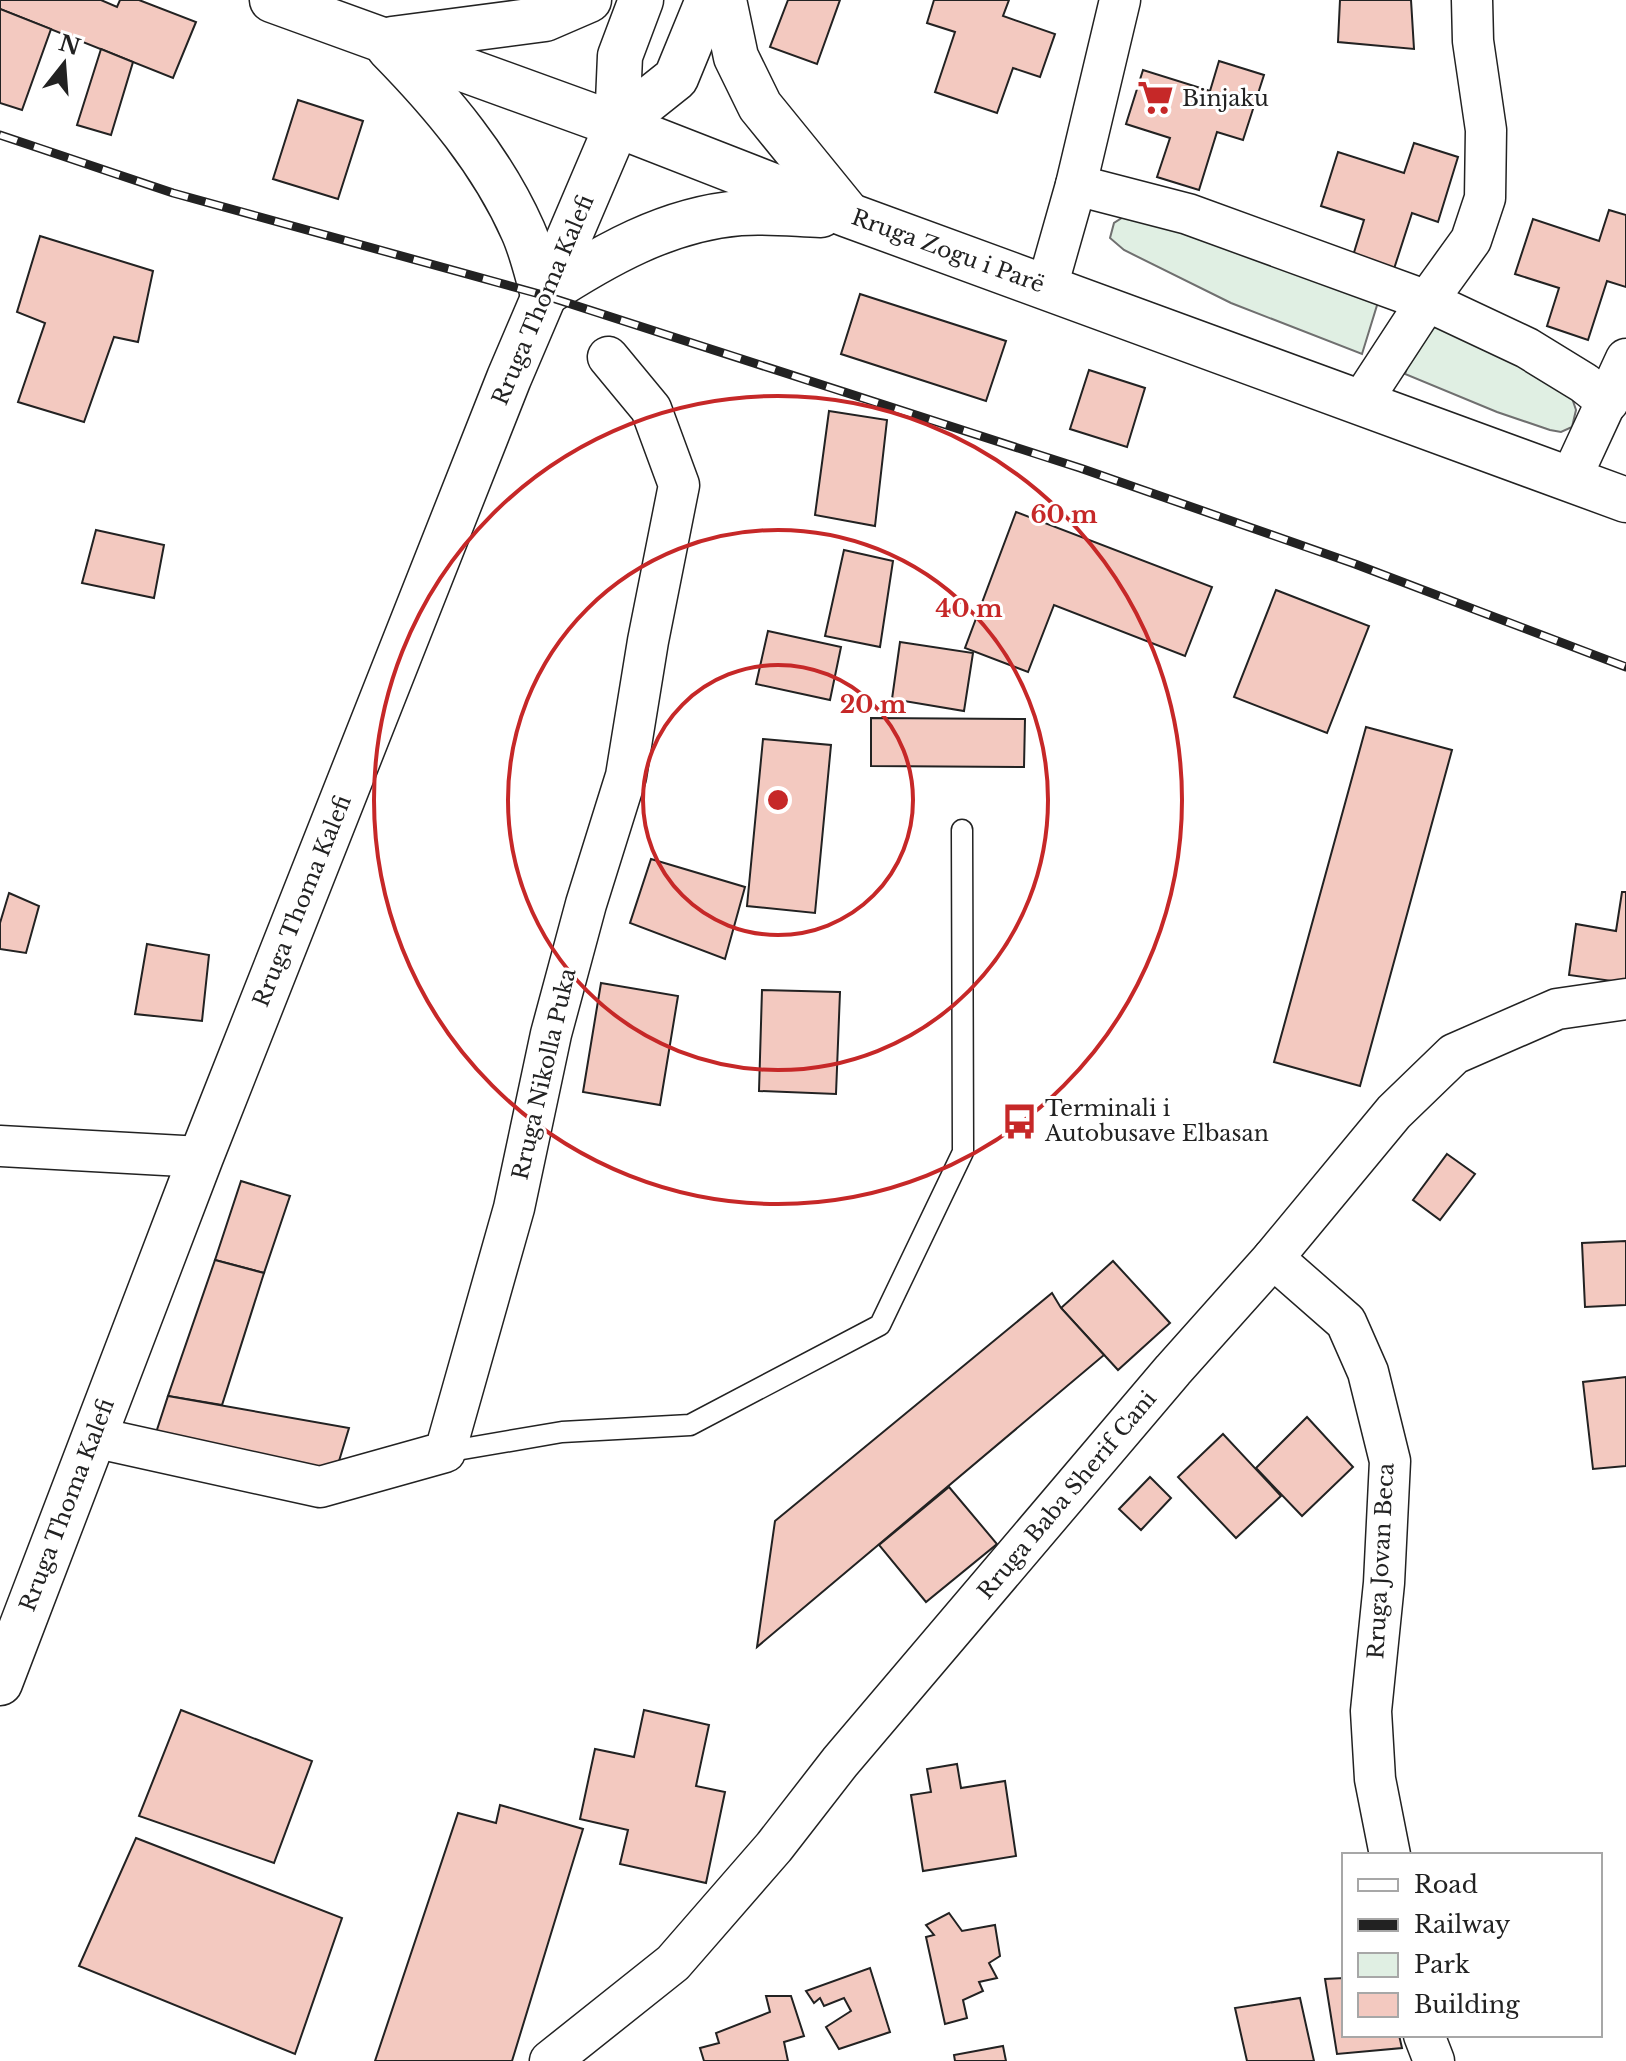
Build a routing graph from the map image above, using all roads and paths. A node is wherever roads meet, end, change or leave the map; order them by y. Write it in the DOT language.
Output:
graph roads {
  1 [pos="272,0"];
  2 [pos="589,0"];
  3 [pos="641,0"];
  4 [pos="708,0"];
  5 [pos="724,0"];
  6 [pos="1120,0"];
  7 [pos="1472,0"];
  8 [pos="382,41"];
  9 [pos="617,125"];
  10 [pos="1076,185"];
  11 [pos="848,215"];
  12 [pos="1047,287"];
  13 [pos="543,295"];
  14 [pos="1427,301"];
  15 [pos="608,357"];
  16 [pos="1626,359"];
  17 [pos="1361,402"];
  18 [pos="1608,402"];
  19 [pos="1570,480"];
  20 [pos="1626,500"];
  21 [pos="962,830"];
  22 [pos="1626,999"];
  23 [pos="0,1146"];
  24 [pos="201,1157"];
  25 [pos="1273,1258"];
  26 [pos="93,1437"];
  27 [pos="445,1452"];
  28 [pos="0,1683"];
  29 [pos="1390,1853"];
  30 [pos="1425,2037"];
  31 [pos="550,2061"];
  32 [pos="1434,2061"];
  1 -- 8 [label="main road, Rruga Zogu i Parë"];
  2 -- 8 [label="main road"];
  3 -- 9 [label="main road, Rruga Thoma Kalefi"];
  4 -- 9 [label="main road, Rruga Thoma Kalefi"];
  5 -- 11 [label="main road"];
  6 -- 10 [label="street"];
  7 -- 14 [label="street"];
  8 -- 9 [label="main road, Rruga Zogu i Parë"];
  8 -- 13 [label="main road"];
  9 -- 11 [label="main road, Rruga Zogu i Parë"];
  9 -- 13 [label="main road, Rruga Thoma Kalefi"];
  10 -- 12 [label="street"];
  10 -- 14 [label="street"];
  11 -- 12 [label="main road, Rruga Zogu i Parë"];
  11 -- 13 [label="main road"];
  12 -- 17 [label="main road, Rruga Zogu i Parë"];
  13 -- 24 [label="main road, Rruga Thoma Kalefi"];
  14 -- 17 [label="street"];
  14 -- 18 [label="street"];
  15 -- 27 [label="street, Rruga Nikolla Puka"];
  16 -- 18 [label="street"];
  17 -- 19 [label="main road, Rruga Zogu i Parë"];
  18 -- 19 [label="street"];
  19 -- 20 [label="main road, Rruga Zogu i Parë"];
  21 -- 27 [label="lane"];
  22 -- 25 [label="street, Rruga Baba Sherif Cani"];
  23 -- 24 [label="street"];
  24 -- 26 [label="main road, Rruga Thoma Kalefi"];
  25 -- 29 [label="street, Rruga Jovan Beca"];
  25 -- 31 [label="street, Rruga Baba Sherif Cani"];
  26 -- 27 [label="street"];
  26 -- 28 [label="main road, Rruga Thoma Kalefi"];
  30 -- 32 [label="street"];
}
